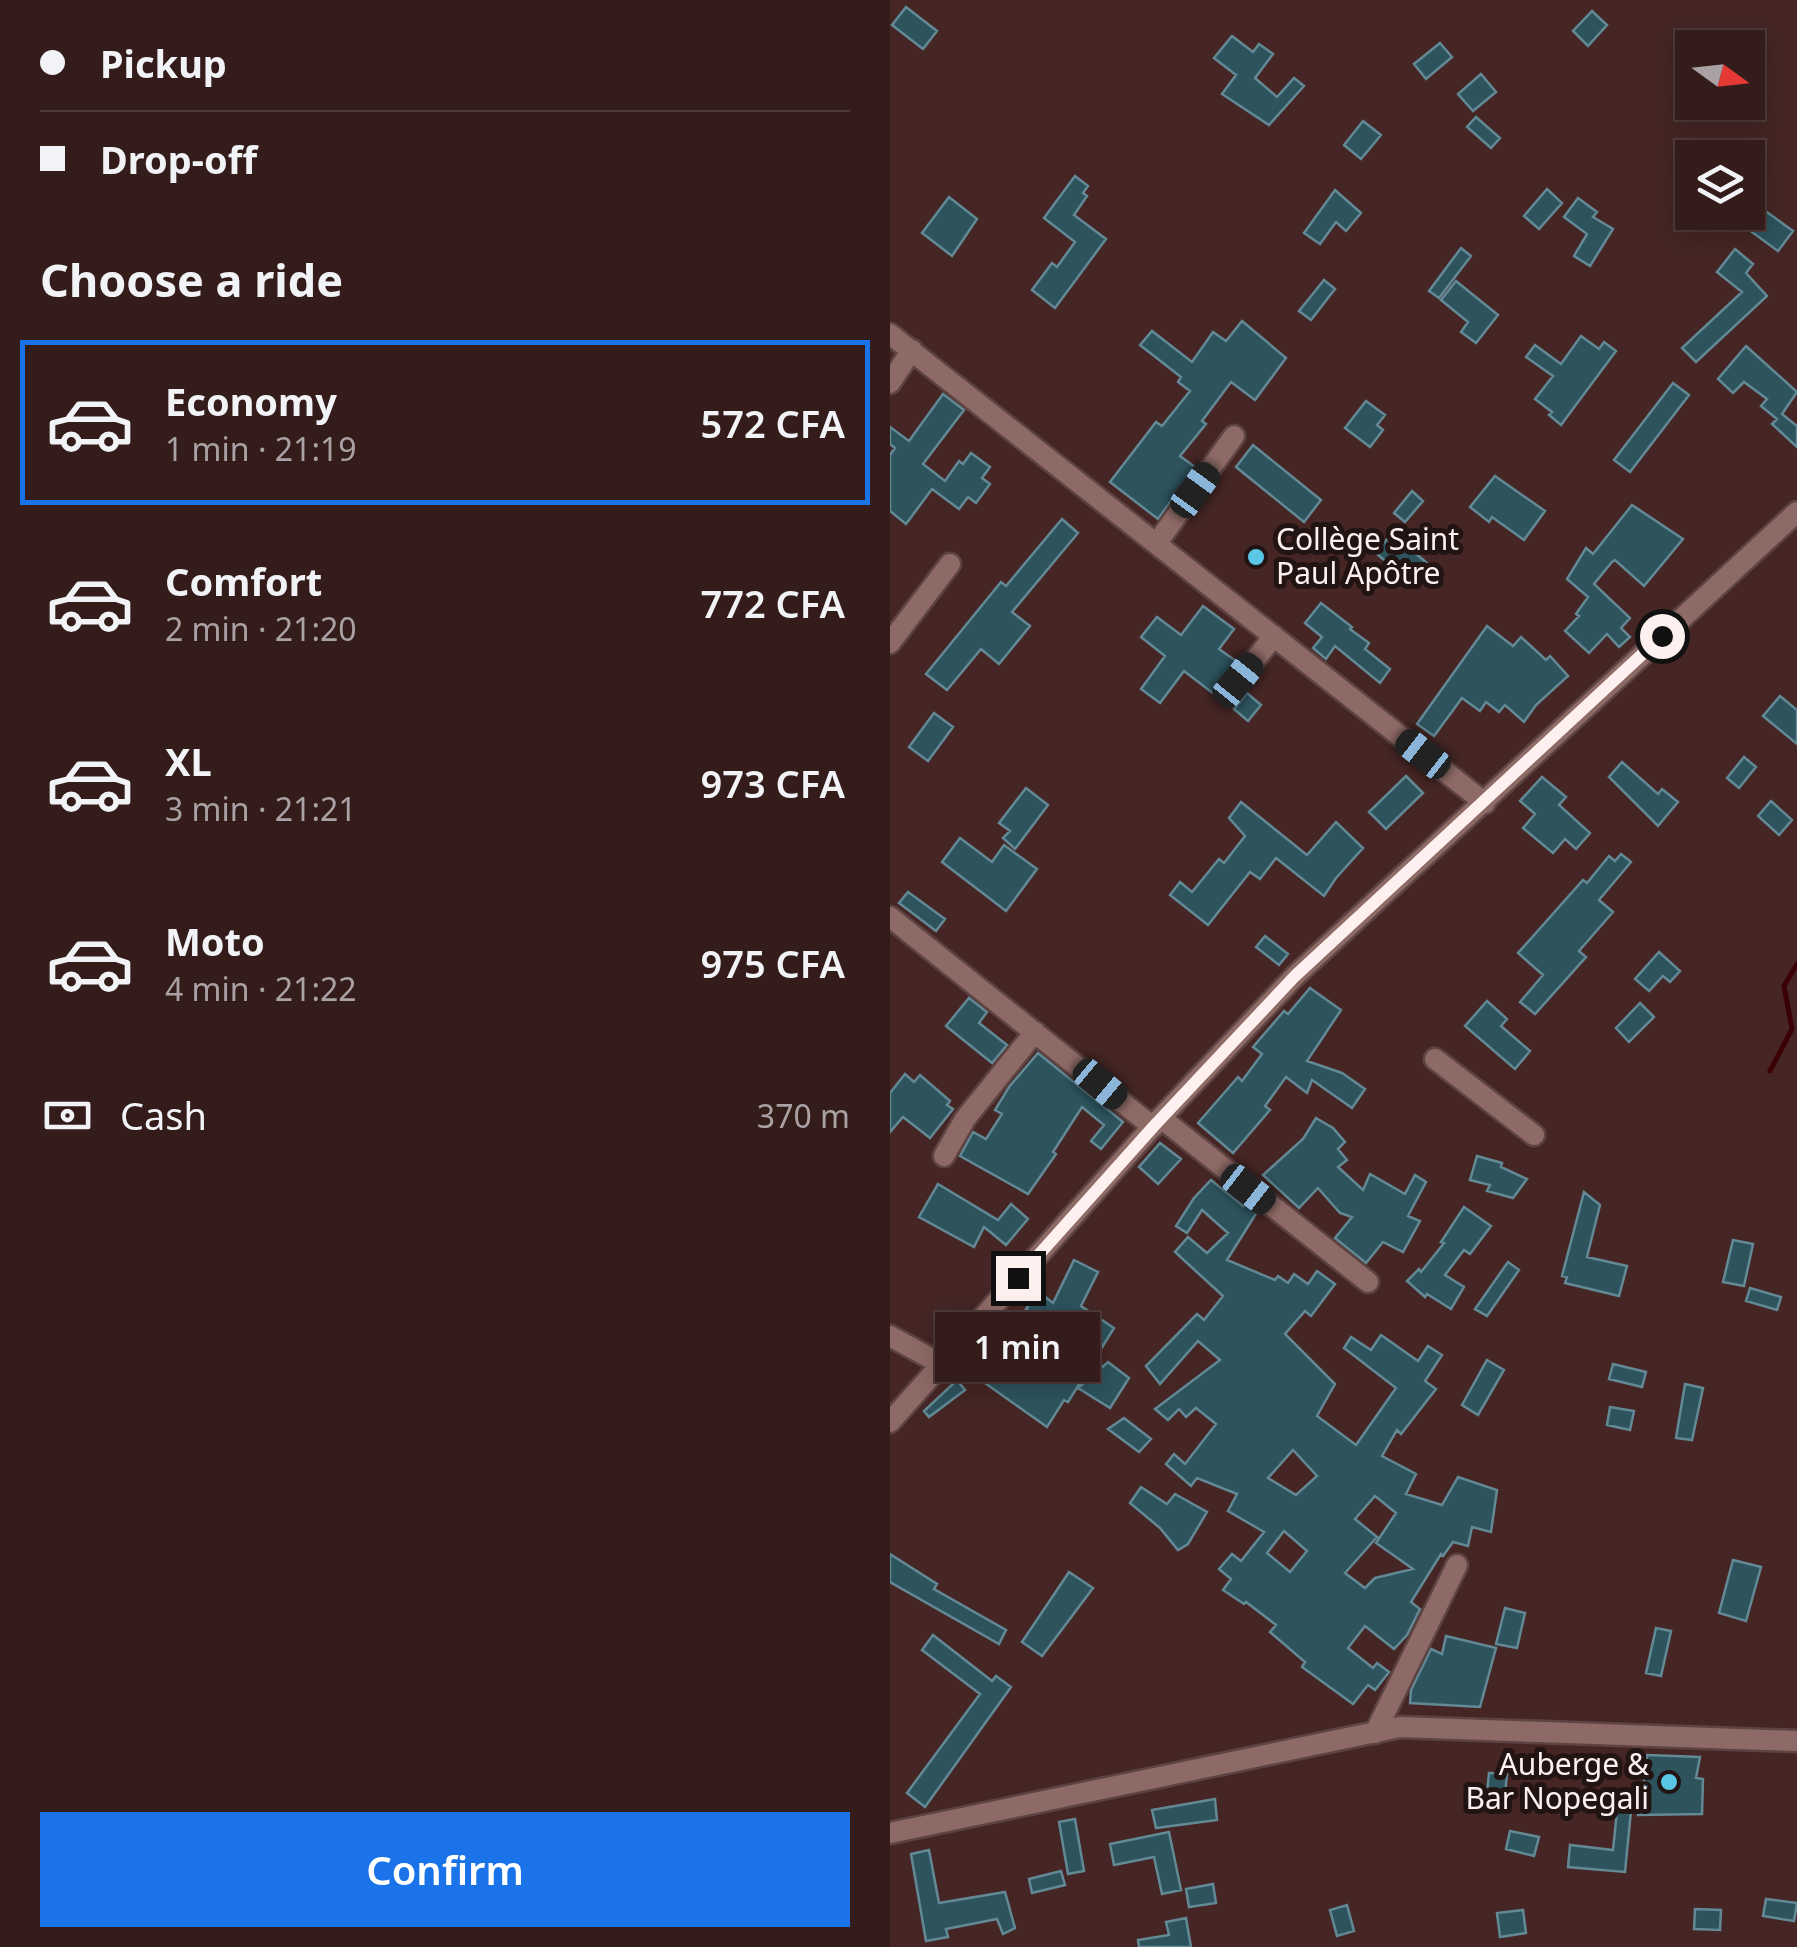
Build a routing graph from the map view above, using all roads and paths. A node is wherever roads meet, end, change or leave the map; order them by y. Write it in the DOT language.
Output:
graph roads {
  1 [pos="890,334"];
  2 [pos="912,350"];
  3 [pos="890,384"];
  4 [pos="1234,436"];
  5 [pos="1797,512"];
  6 [pos="1156,543"];
  7 [pos="950,564"];
  8 [pos="1274,636"];
  9 [pos="890,643"];
  10 [pos="1238,680"];
  11 [pos="1485,803"];
  12 [pos="890,917"];
  13 [pos="1035,1032"];
  14 [pos="1435,1059"];
  15 [pos="1157,1123"];
  16 [pos="1534,1135"];
  17 [pos="944,1156"];
  18 [pos="1368,1282"];
  19 [pos="890,1336"];
  20 [pos="940,1364"];
  21 [pos="890,1422"];
  22 [pos="1457,1565"];
  23 [pos="1375,1733"];
  24 [pos="1797,1741"];
  25 [pos="890,1832"];
  1 -- 2 [label="street"];
  2 -- 3 [label="street"];
  2 -- 6 [label="street"];
  4 -- 6 [label="street"];
  5 -- 11 [label="street"];
  6 -- 8 [label="street"];
  7 -- 9 [label="street"];
  8 -- 10 [label="street"];
  8 -- 11 [label="street"];
  11 -- 15 [label="street"];
  12 -- 13 [label="street"];
  13 -- 15 [label="street"];
  13 -- 17 [label="street"];
  14 -- 16 [label="street"];
  15 -- 18 [label="street"];
  15 -- 20 [label="street"];
  19 -- 20 [label="street"];
  20 -- 21 [label="street"];
  22 -- 23 [label="street"];
  23 -- 24 [label="street"];
  23 -- 25 [label="street"];
}
